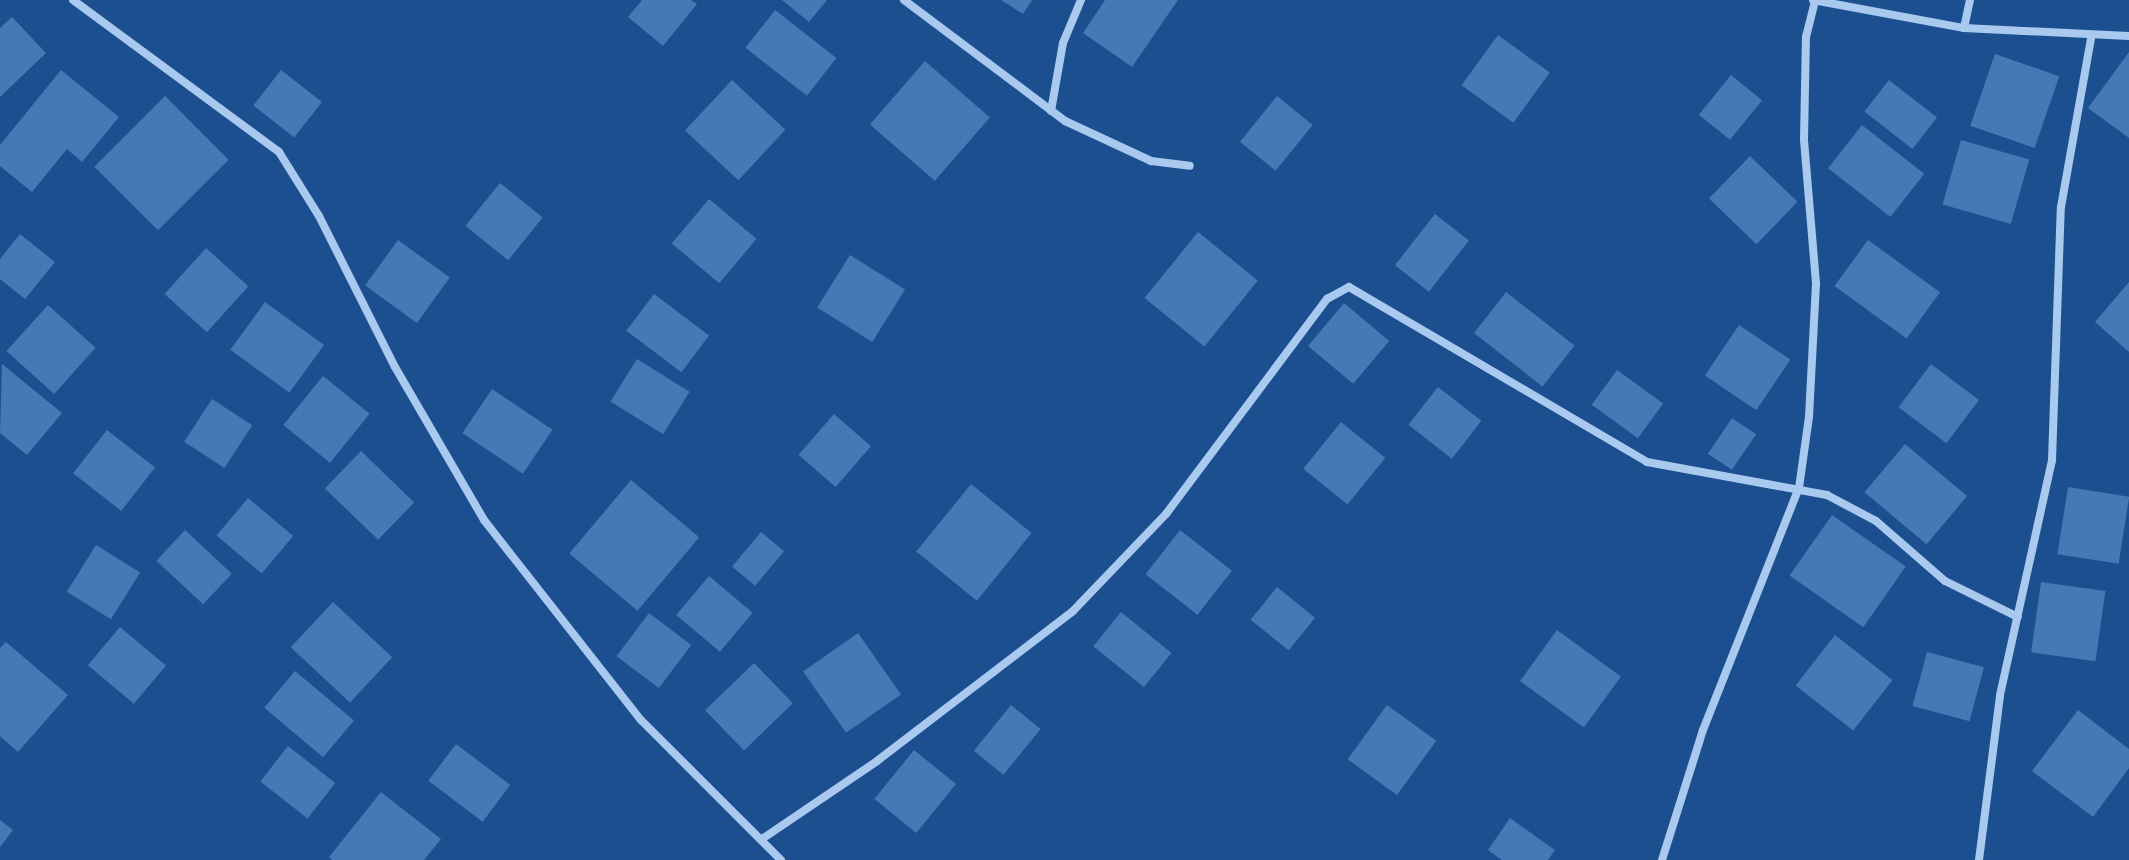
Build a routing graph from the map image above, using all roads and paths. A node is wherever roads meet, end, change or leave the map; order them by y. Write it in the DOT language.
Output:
graph roads {
  1 [pos="73,0"];
  2 [pos="904,0"];
  3 [pos="1081,0"];
  4 [pos="1812,0"];
  5 [pos="1970,0"];
  6 [pos="1964,28"];
  7 [pos="2129,36"];
  8 [pos="2091,38"];
  9 [pos="1051,111"];
  10 [pos="1190,166"];
  11 [pos="1799,488"];
  12 [pos="2018,617"];
  13 [pos="762,839"];
  14 [pos="781,860"];
  15 [pos="1662,860"];
  16 [pos="1979,860"];
  1 -- 13 [label="street"];
  2 -- 9 [label="street"];
  3 -- 9 [label="street"];
  4 -- 6 [label="street"];
  4 -- 11 [label="street"];
  5 -- 6 [label="street"];
  6 -- 8 [label="street"];
  7 -- 8 [label="street"];
  8 -- 12 [label="street"];
  9 -- 10 [label="street"];
  11 -- 12 [label="street"];
  11 -- 13 [label="street"];
  11 -- 15 [label="street"];
  12 -- 16 [label="street"];
  13 -- 14 [label="street"];
}
